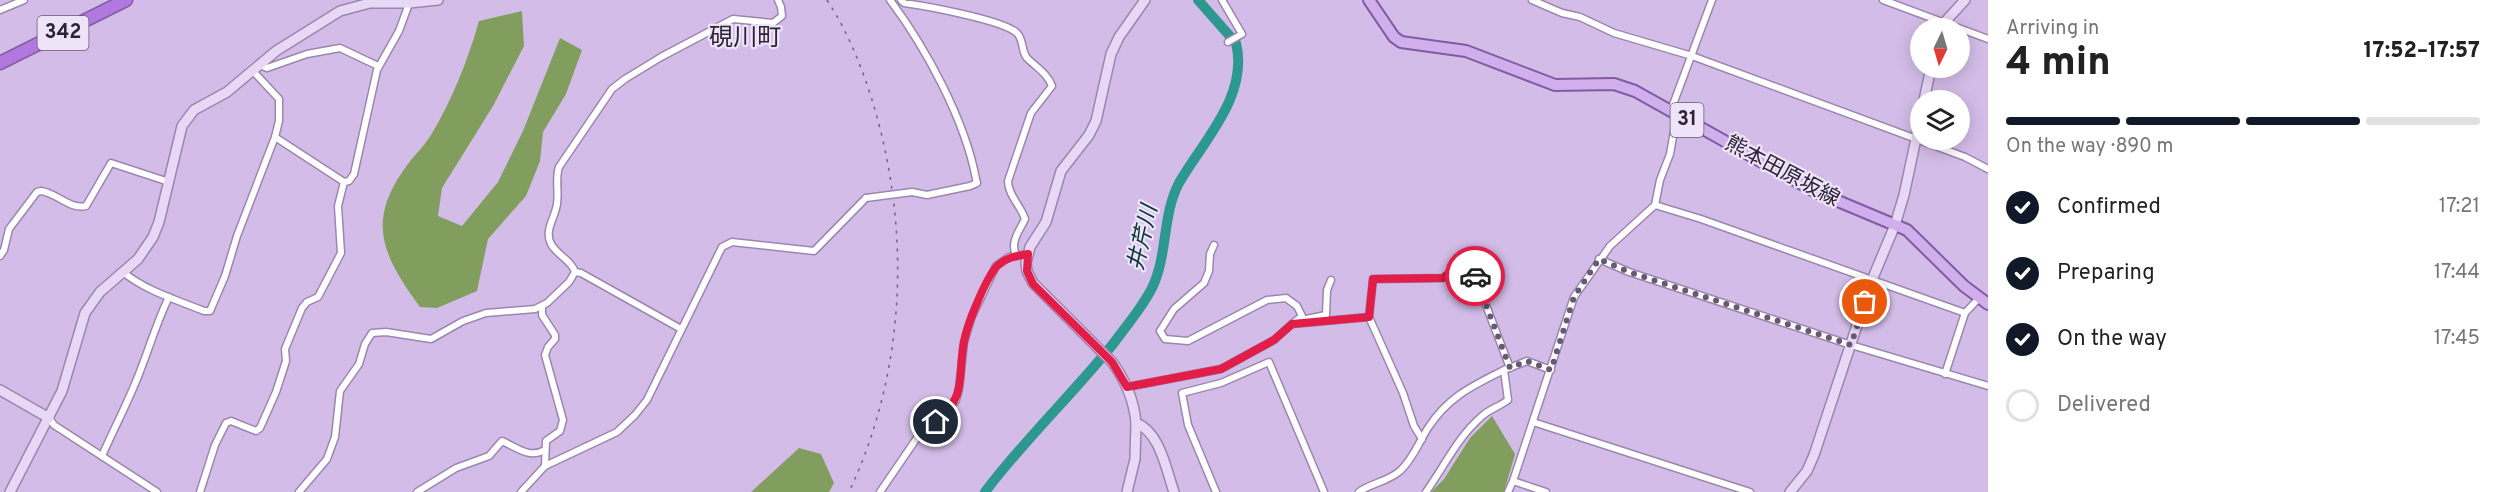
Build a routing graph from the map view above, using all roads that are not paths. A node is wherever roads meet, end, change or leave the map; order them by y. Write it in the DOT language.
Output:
graph roads {
  1 [pos="24,0"];
  2 [pos="126,0"];
  3 [pos="438,0"];
  4 [pos="777,0"];
  5 [pos="890,0"];
  6 [pos="901,0"];
  7 [pos="1145,0"];
  8 [pos="1222,0"];
  9 [pos="1370,0"];
  10 [pos="1532,0"];
  11 [pos="1712,0"];
  12 [pos="1883,0"];
  13 [pos="1965,0"];
  14 [pos="410,2"];
  15 [pos="0,10"];
  16 [pos="1925,18"];
  17 [pos="1950,18"];
  18 [pos="1970,34"];
  19 [pos="1988,39"];
  20 [pos="1228,42"];
  21 [pos="1692,56"];
  22 [pos="0,63"];
  23 [pos="378,66"];
  24 [pos="256,68"];
  25 [pos="1674,112"];
  26 [pos="275,137"];
  27 [pos="1910,137"];
  28 [pos="1913,150"];
  29 [pos="1946,150"];
  30 [pos="1988,169"];
  31 [pos="169,182"];
  32 [pos="344,182"];
  33 [pos="1655,206"];
  34 [pos="1895,225"];
  35 [pos="1214,245"];
  36 [pos="1028,254"];
  37 [pos="0,256"];
  38 [pos="1016,256"];
  39 [pos="1599,259"];
  40 [pos="123,272"];
  41 [pos="575,272"];
  42 [pos="1331,280"];
  43 [pos="1872,280"];
  44 [pos="169,297"];
  45 [pos="1984,301"];
  46 [pos="542,306"];
  47 [pos="1965,313"];
  48 [pos="1369,317"];
  49 [pos="1292,324"];
  50 [pos="681,329"];
  51 [pos="1851,345"];
  52 [pos="1507,369"];
  53 [pos="1551,370"];
  54 [pos="1945,374"];
  55 [pos="1988,386"];
  56 [pos="1127,387"];
  57 [pos="0,390"];
  58 [pos="49,418"];
  59 [pos="1533,422"];
  60 [pos="1136,423"];
  61 [pos="1422,439"];
  62 [pos="545,450"];
  63 [pos="102,456"];
  64 [pos="546,466"];
  65 [pos="1513,481"];
  66 [pos="10,492"];
  67 [pos="157,492"];
  68 [pos="200,492"];
  69 [pos="299,492"];
  70 [pos="417,492"];
  71 [pos="521,492"];
  72 [pos="880,492"];
  73 [pos="1128,492"];
  74 [pos="1173,492"];
  75 [pos="1216,492"];
  76 [pos="1324,492"];
  77 [pos="1359,492"];
  78 [pos="1426,492"];
  79 [pos="1509,492"];
  80 [pos="1546,492"];
  81 [pos="1750,492"];
  82 [pos="1790,492"];
  1 -- 15 [label="street"];
  2 -- 22 [label="highway, 342"];
  3 -- 14 [label="street"];
  4 -- 41 [label="street"];
  5 -- 50 [label="street, bridge"];
  6 -- 38 [label="street"];
  7 -- 36 [label="street"];
  8 -- 20 [label="street"];
  9 -- 25 [label="main road, 熊本田原坂線 / 31"];
  10 -- 21 [label="street"];
  11 -- 21 [label="street"];
  12 -- 16 [label="street"];
  13 -- 17 [label="street"];
  14 -- 23 [label="street"];
  14 -- 24 [label="street"];
  18 -- 19 [label="street"];
  21 -- 25 [label="street"];
  21 -- 27 [label="street"];
  23 -- 24 [label="street"];
  23 -- 32 [label="street"];
  24 -- 26 [label="street"];
  24 -- 31 [label="street"];
  25 -- 33 [label="street"];
  25 -- 34 [label="main road, 熊本田原坂線 / 31"];
  26 -- 32 [label="street"];
  26 -- 44 [label="street"];
  28 -- 34 [label="street"];
  29 -- 30 [label="street"];
  31 -- 37 [label="street"];
  31 -- 40 [label="street"];
  32 -- 68 [label="street"];
  33 -- 39 [label="street"];
  33 -- 43 [label="street"];
  34 -- 43 [label="street"];
  34 -- 45 [label="main road, 熊本田原坂線 / 31"];
  35 -- 49 [label="street"];
  36 -- 38 [label="street"];
  36 -- 56 [label="street"];
  38 -- 72 [label="street"];
  39 -- 51 [label="street"];
  39 -- 53 [label="street"];
  40 -- 44 [label="street"];
  40 -- 58 [label="street"];
  41 -- 46 [label="street"];
  41 -- 50 [label="street"];
  42 -- 49 [label="street"];
  43 -- 47 [label="street"];
  43 -- 51 [label="street"];
  44 -- 63 [label="street"];
  45 -- 47 [label="street"];
  46 -- 62 [label="street"];
  46 -- 69 [label="street"];
  47 -- 54 [label="street"];
  48 -- 49 [label="street"];
  48 -- 52 [label="street"];
  48 -- 61 [label="street"];
  49 -- 56 [label="street"];
  50 -- 64 [label="street"];
  51 -- 54 [label="street"];
  51 -- 82 [label="street"];
  52 -- 53 [label="street"];
  52 -- 61 [label="street"];
  52 -- 78 [label="street"];
  53 -- 59 [label="street"];
  54 -- 55 [label="street"];
  56 -- 60 [label="street"];
  57 -- 58 [label="street"];
  58 -- 63 [label="street"];
  58 -- 66 [label="street"];
  59 -- 65 [label="street"];
  59 -- 81 [label="street"];
  60 -- 73 [label="street"];
  60 -- 74 [label="street"];
  61 -- 77 [label="street"];
  62 -- 64 [label="street"];
  62 -- 70 [label="street"];
  63 -- 67 [label="street"];
  64 -- 71 [label="street"];
  65 -- 79 [label="street"];
  65 -- 80 [label="street"];
  75 -- 76 [label="street"];
}
